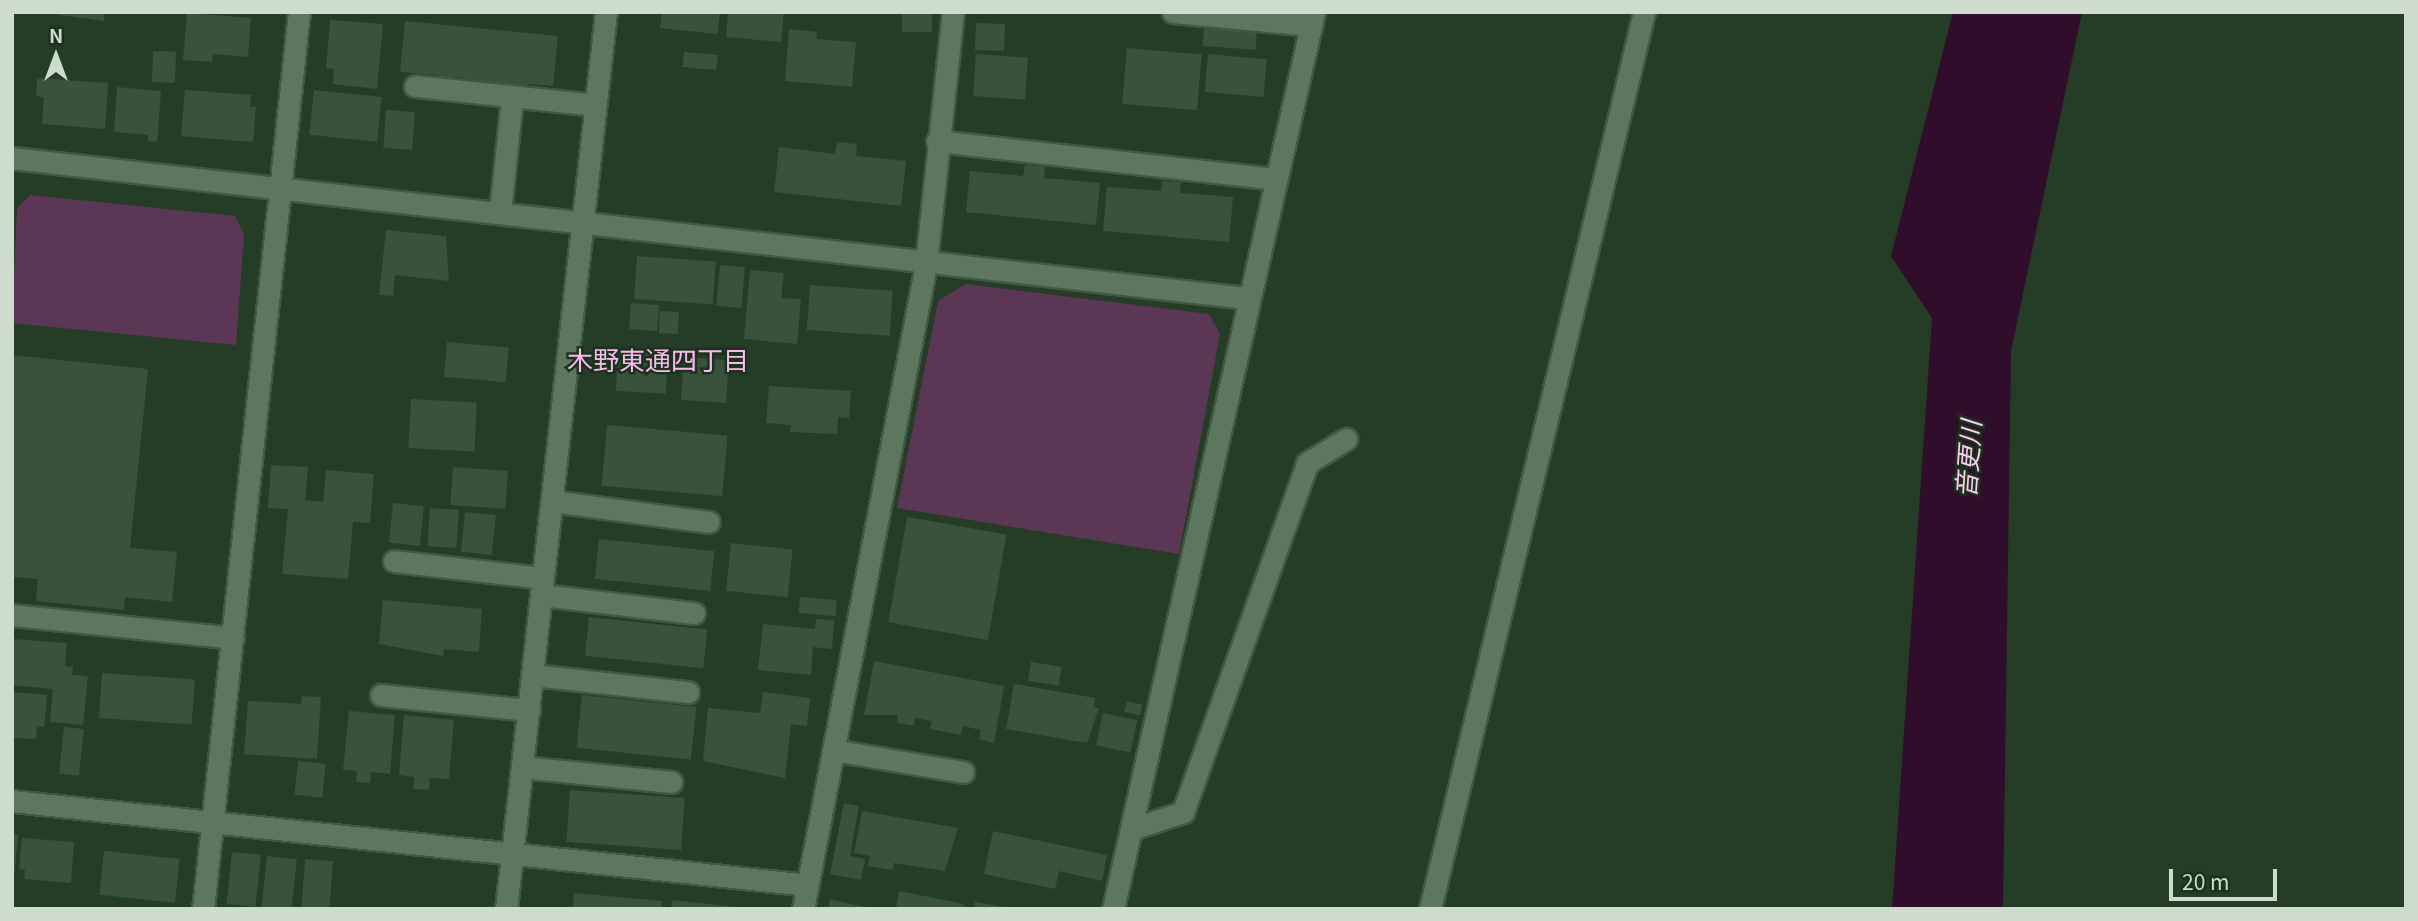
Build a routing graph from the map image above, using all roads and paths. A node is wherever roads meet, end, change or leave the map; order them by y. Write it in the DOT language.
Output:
graph roads {
  1 [pos="299,12"];
  2 [pos="606,12"];
  3 [pos="953,12"];
  4 [pos="1173,12"];
  5 [pos="1644,12"];
  6 [pos="1313,19"];
  7 [pos="415,86"];
  8 [pos="512,97"];
  9 [pos="596,105"];
  10 [pos="937,141"];
  11 [pos="12,158"];
  12 [pos="1275,179"];
  13 [pos="279,188"];
  14 [pos="500,212"];
  15 [pos="582,220"];
  16 [pos="926,264"];
  17 [pos="1246,298"];
  18 [pos="1346,439"];
  19 [pos="552,501"];
  20 [pos="709,522"];
  21 [pos="394,561"];
  22 [pos="542,586"];
  23 [pos="694,613"];
  24 [pos="12,615"];
  25 [pos="233,638"];
  26 [pos="533,675"];
  27 [pos="688,692"];
  28 [pos="381,695"];
  29 [pos="529,710"];
  30 [pos="834,750"];
  31 [pos="522,767"];
  32 [pos="963,772"];
  33 [pos="671,782"];
  34 [pos="12,801"];
  35 [pos="215,821"];
  36 [pos="1132,829"];
  37 [pos="514,853"];
  38 [pos="808,885"];
  39 [pos="203,909"];
  40 [pos="506,909"];
  41 [pos="803,909"];
  42 [pos="1113,909"];
  43 [pos="1430,909"];
  1 -- 13 [label="street"];
  2 -- 9 [label="street"];
  3 -- 10 [label="street"];
  4 -- 6 [label="street"];
  5 -- 43 [label="street"];
  6 -- 12 [label="street"];
  7 -- 8 [label="street"];
  8 -- 9 [label="street"];
  8 -- 14 [label="street"];
  9 -- 15 [label="street"];
  10 -- 12 [label="street"];
  10 -- 16 [label="street"];
  11 -- 13 [label="street"];
  12 -- 17 [label="street"];
  13 -- 14 [label="street"];
  13 -- 25 [label="street"];
  14 -- 15 [label="street"];
  15 -- 16 [label="street"];
  15 -- 19 [label="street"];
  16 -- 17 [label="street"];
  16 -- 30 [label="street"];
  17 -- 36 [label="street"];
  18 -- 36 [label="street"];
  19 -- 20 [label="street"];
  19 -- 22 [label="street"];
  21 -- 22 [label="street"];
  22 -- 23 [label="street"];
  22 -- 26 [label="street"];
  24 -- 25 [label="street"];
  25 -- 35 [label="street"];
  26 -- 27 [label="street"];
  26 -- 29 [label="street"];
  28 -- 29 [label="street"];
  29 -- 31 [label="street"];
  30 -- 32 [label="street"];
  30 -- 38 [label="street"];
  31 -- 33 [label="street"];
  31 -- 37 [label="street"];
  34 -- 35 [label="street"];
  35 -- 37 [label="street"];
  35 -- 39 [label="street"];
  36 -- 42 [label="street"];
  37 -- 38 [label="street"];
  37 -- 40 [label="street"];
  38 -- 41 [label="street"];
}
